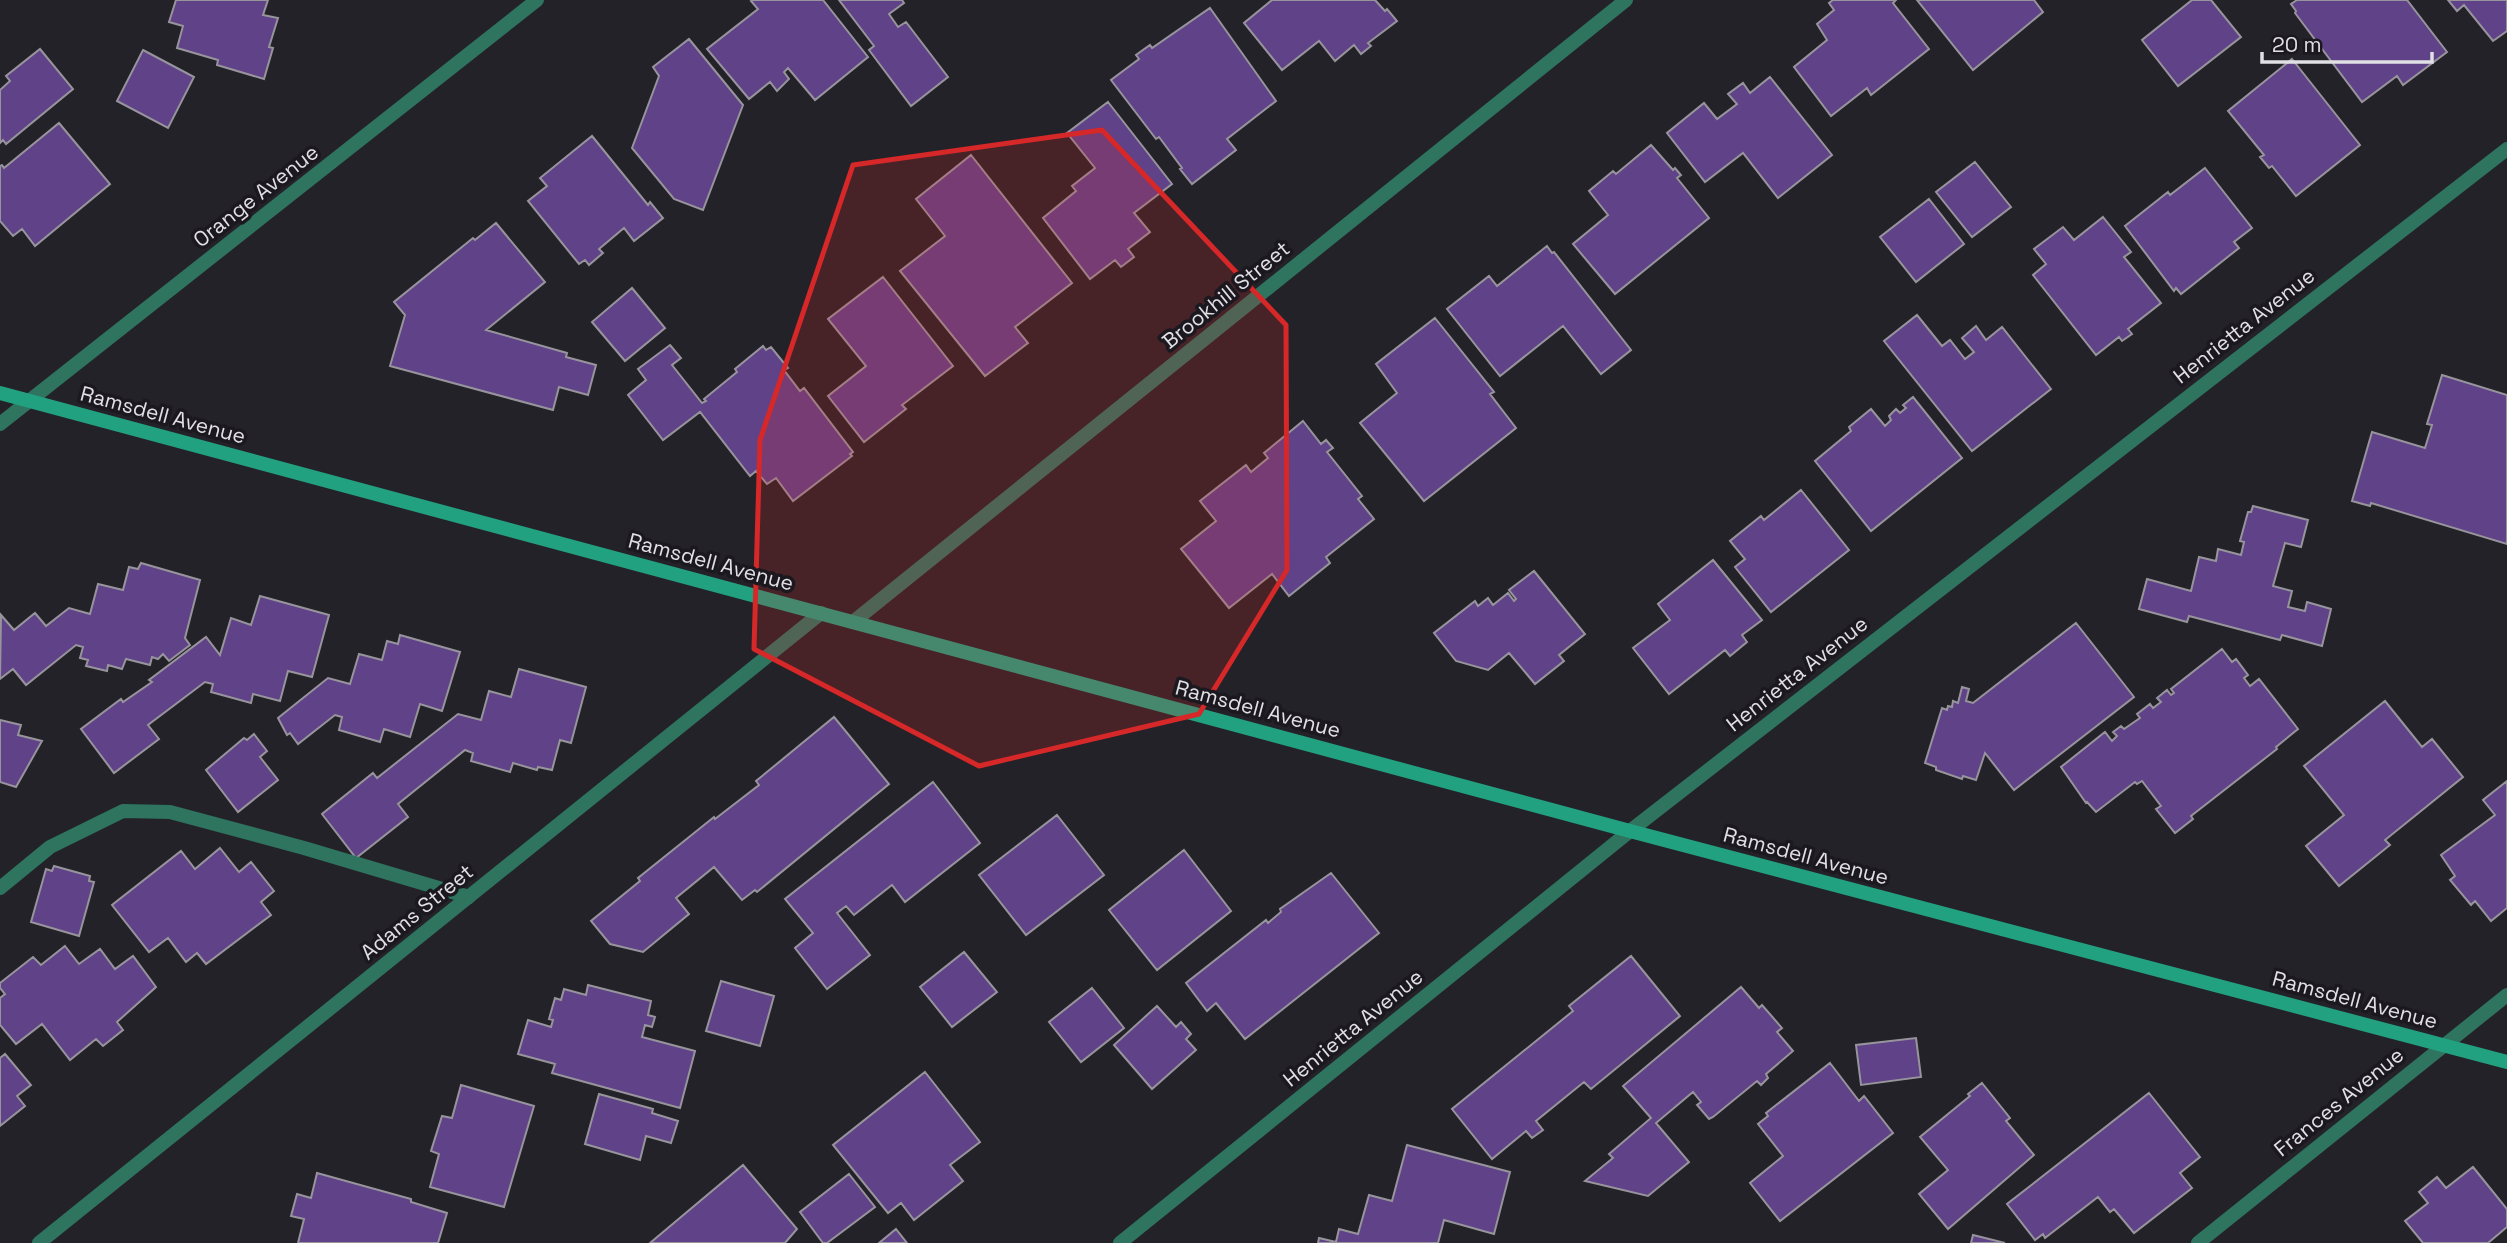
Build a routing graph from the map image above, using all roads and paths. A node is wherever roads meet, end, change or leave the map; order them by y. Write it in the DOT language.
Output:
graph roads {
  1 [pos="537,0"];
  2 [pos="1626,0"];
  3 [pos="2507,149"];
  4 [pos="0,393"];
  5 [pos="30,401"];
  6 [pos="0,424"];
  7 [pos="821,614"];
  8 [pos="853,622"];
  9 [pos="1630,831"];
  10 [pos="0,888"];
  11 [pos="469,897"];
  12 [pos="2507,995"];
  13 [pos="2443,1045"];
  14 [pos="2507,1062"];
  15 [pos="39,1243"];
  16 [pos="1120,1243"];
  17 [pos="2198,1243"];
  1 -- 5 [label="street, Orange Avenue"];
  2 -- 8 [label="street, Brookhill Street"];
  3 -- 9 [label="street, Henrietta Avenue"];
  4 -- 5 [label="street, Ramsdell Avenue"];
  5 -- 6 [label="street, Orange Avenue"];
  5 -- 7 [label="street, Ramsdell Avenue"];
  7 -- 8 [label="street, Ramsdell Avenue"];
  7 -- 11 [label="street, Adams Street"];
  8 -- 9 [label="street, Ramsdell Avenue"];
  9 -- 13 [label="street, Ramsdell Avenue"];
  9 -- 16 [label="street, Henrietta Avenue"];
  10 -- 11 [label="street"];
  11 -- 15 [label="street, Adams Street"];
  12 -- 13 [label="street, Frances Avenue"];
  13 -- 14 [label="street, Ramsdell Avenue"];
  13 -- 17 [label="street, Frances Avenue"];
}
